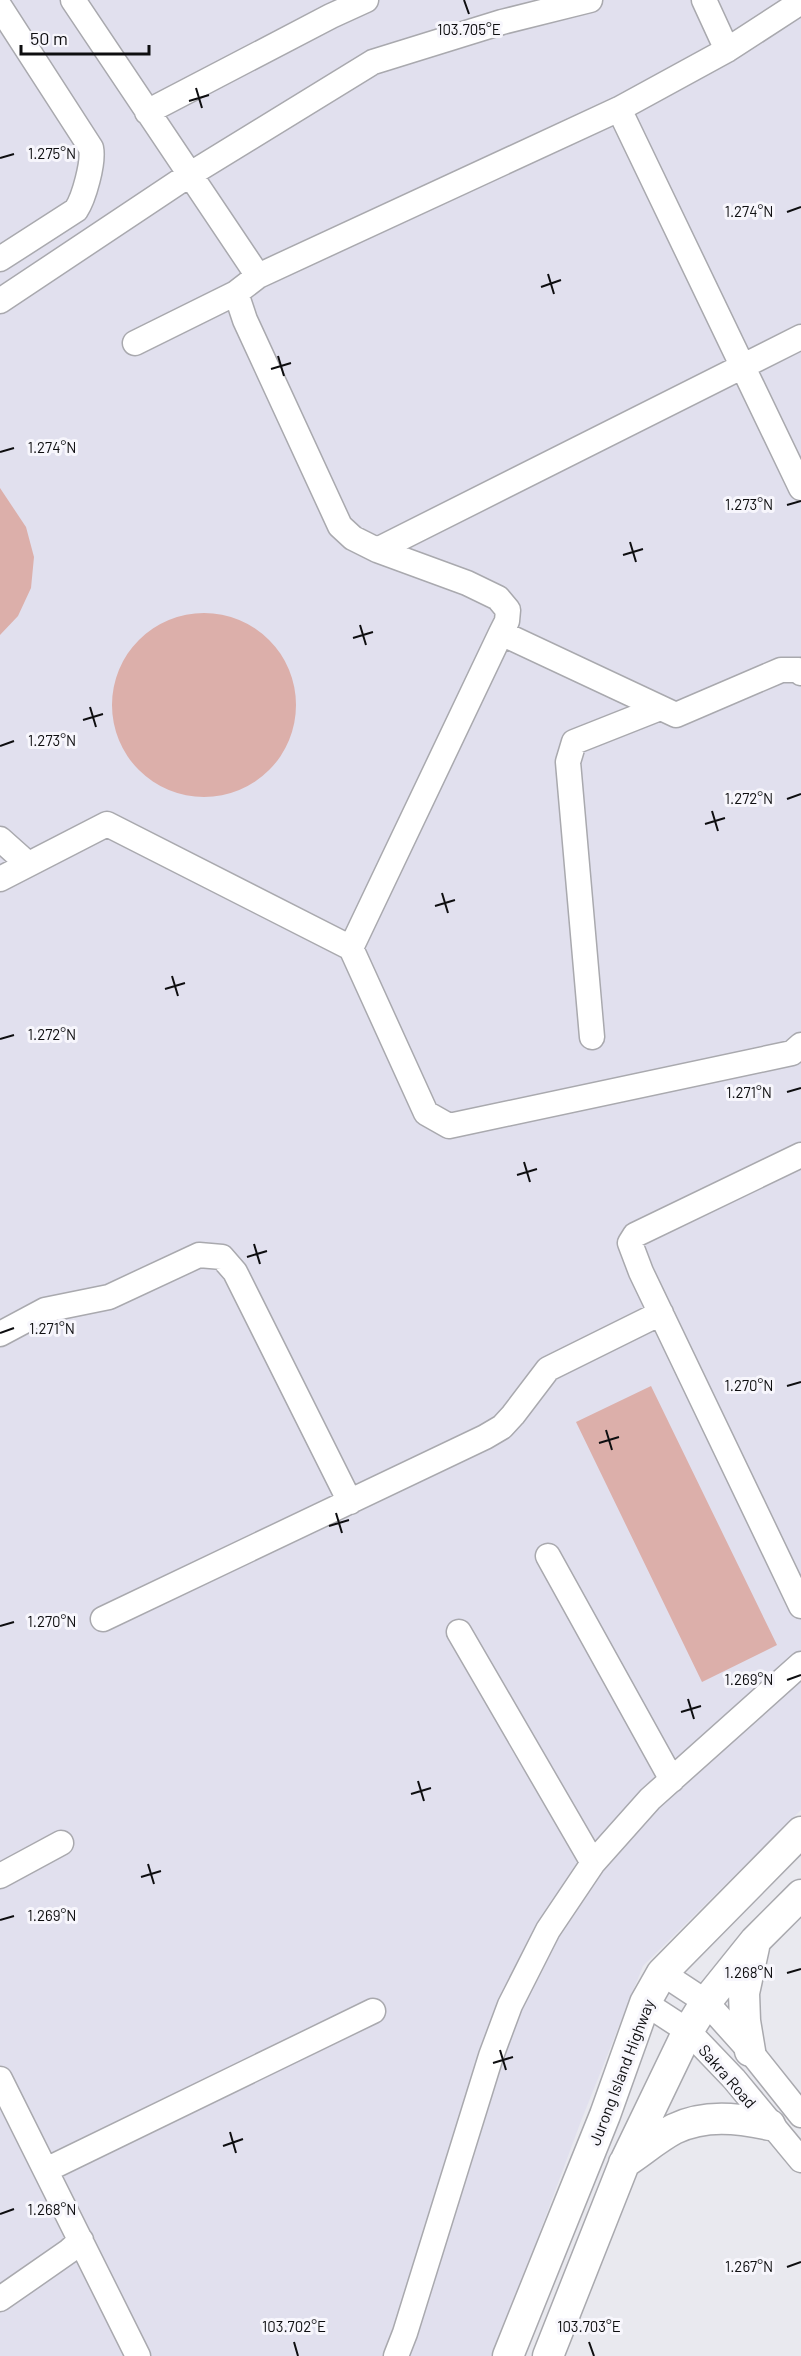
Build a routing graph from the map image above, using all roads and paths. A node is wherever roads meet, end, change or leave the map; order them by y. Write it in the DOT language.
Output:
graph roads {
  1 [pos="74,0"];
  2 [pos="366,0"];
  3 [pos="590,0"];
  4 [pos="704,0"];
  5 [pos="801,2"];
  6 [pos="0,8"];
  7 [pos="328,8"];
  8 [pos="727,50"];
  9 [pos="619,109"];
  10 [pos="147,112"];
  11 [pos="189,175"];
  12 [pos="0,259"];
  13 [pos="258,276"];
  14 [pos="236,293"];
  15 [pos="0,301"];
  16 [pos="801,337"];
  17 [pos="135,343"];
  18 [pos="743,366"];
  19 [pos="801,488"];
  20 [pos="377,550"];
  21 [pos="501,633"];
  22 [pos="801,673"];
  23 [pos="660,708"];
  24 [pos="0,839"];
  25 [pos="28,864"];
  26 [pos="0,879"];
  27 [pos="351,948"];
  28 [pos="592,1037"];
  29 [pos="801,1045"];
  30 [pos="801,1155"];
  31 [pos="661,1313"];
  32 [pos="0,1334"];
  33 [pos="350,1502"];
  34 [pos="548,1556"];
  35 [pos="801,1606"];
  36 [pos="103,1619"];
  37 [pos="459,1632"];
  38 [pos="801,1664"];
  39 [pos="672,1780"];
  40 [pos="801,1832"];
  41 [pos="61,1843"];
  42 [pos="593,1863"];
  43 [pos="0,1876"];
  44 [pos="801,1895"];
  45 [pos="755,1941"];
  46 [pos="662,1973"];
  47 [pos="706,2002"];
  48 [pos="645,2003"];
  49 [pos="373,2011"];
  50 [pos="688,2031"];
  51 [pos="750,2051"];
  52 [pos="0,2079"];
  53 [pos="801,2115"];
  54 [pos="770,2125"];
  55 [pos="801,2160"];
  56 [pos="624,2163"];
  57 [pos="46,2170"];
  58 [pos="81,2240"];
  59 [pos="0,2299"];
  60 [pos="138,2356"];
  61 [pos="396,2356"];
  62 [pos="508,2356"];
  63 [pos="548,2356"];
  1 -- 10 [label="street"];
  2 -- 7 [label="street"];
  3 -- 11 [label="street"];
  4 -- 8 [label="street"];
  5 -- 8 [label="street"];
  6 -- 12 [label="street"];
  7 -- 10 [label="street"];
  8 -- 9 [label="street"];
  9 -- 13 [label="street"];
  9 -- 18 [label="street"];
  10 -- 11 [label="street"];
  11 -- 13 [label="street"];
  11 -- 15 [label="street"];
  13 -- 14 [label="street"];
  14 -- 17 [label="street"];
  14 -- 20 [label="street"];
  16 -- 18 [label="street"];
  18 -- 19 [label="street"];
  18 -- 20 [label="street"];
  20 -- 21 [label="street"];
  21 -- 23 [label="street"];
  21 -- 27 [label="street"];
  22 -- 23 [label="street"];
  23 -- 28 [label="street"];
  24 -- 25 [label="street"];
  25 -- 26 [label="street"];
  25 -- 27 [label="street"];
  27 -- 29 [label="street"];
  30 -- 31 [label="street"];
  31 -- 33 [label="street"];
  31 -- 35 [label="street"];
  32 -- 33 [label="street"];
  33 -- 36 [label="street"];
  34 -- 39 [label="street"];
  37 -- 42 [label="street"];
  38 -- 39 [label="street"];
  39 -- 42 [label="street"];
  40 -- 46 [label="main road, Jurong Island Highway"];
  41 -- 43 [label="street"];
  42 -- 61 [label="street"];
  44 -- 45 [label="main road"];
  45 -- 47 [label="main road"];
  45 -- 51 [label="main road"];
  46 -- 47 [label="street, Sakra Road"];
  46 -- 48 [label="main road, Jurong Island Highway"];
  47 -- 50 [label="main road"];
  47 -- 51 [label="street, Sakra Road"];
  48 -- 50 [label="street, Sakra Road"];
  48 -- 62 [label="main road, Jurong Island Highway"];
  49 -- 57 [label="street"];
  50 -- 54 [label="street, Sakra Road"];
  50 -- 56 [label="main road"];
  51 -- 53 [label="street, Sakra Road"];
  52 -- 57 [label="street"];
  54 -- 55 [label="street, Sakra Road"];
  54 -- 56 [label="main road"];
  56 -- 63 [label="main road"];
  57 -- 58 [label="street"];
  58 -- 59 [label="street"];
  58 -- 60 [label="street"];
}
